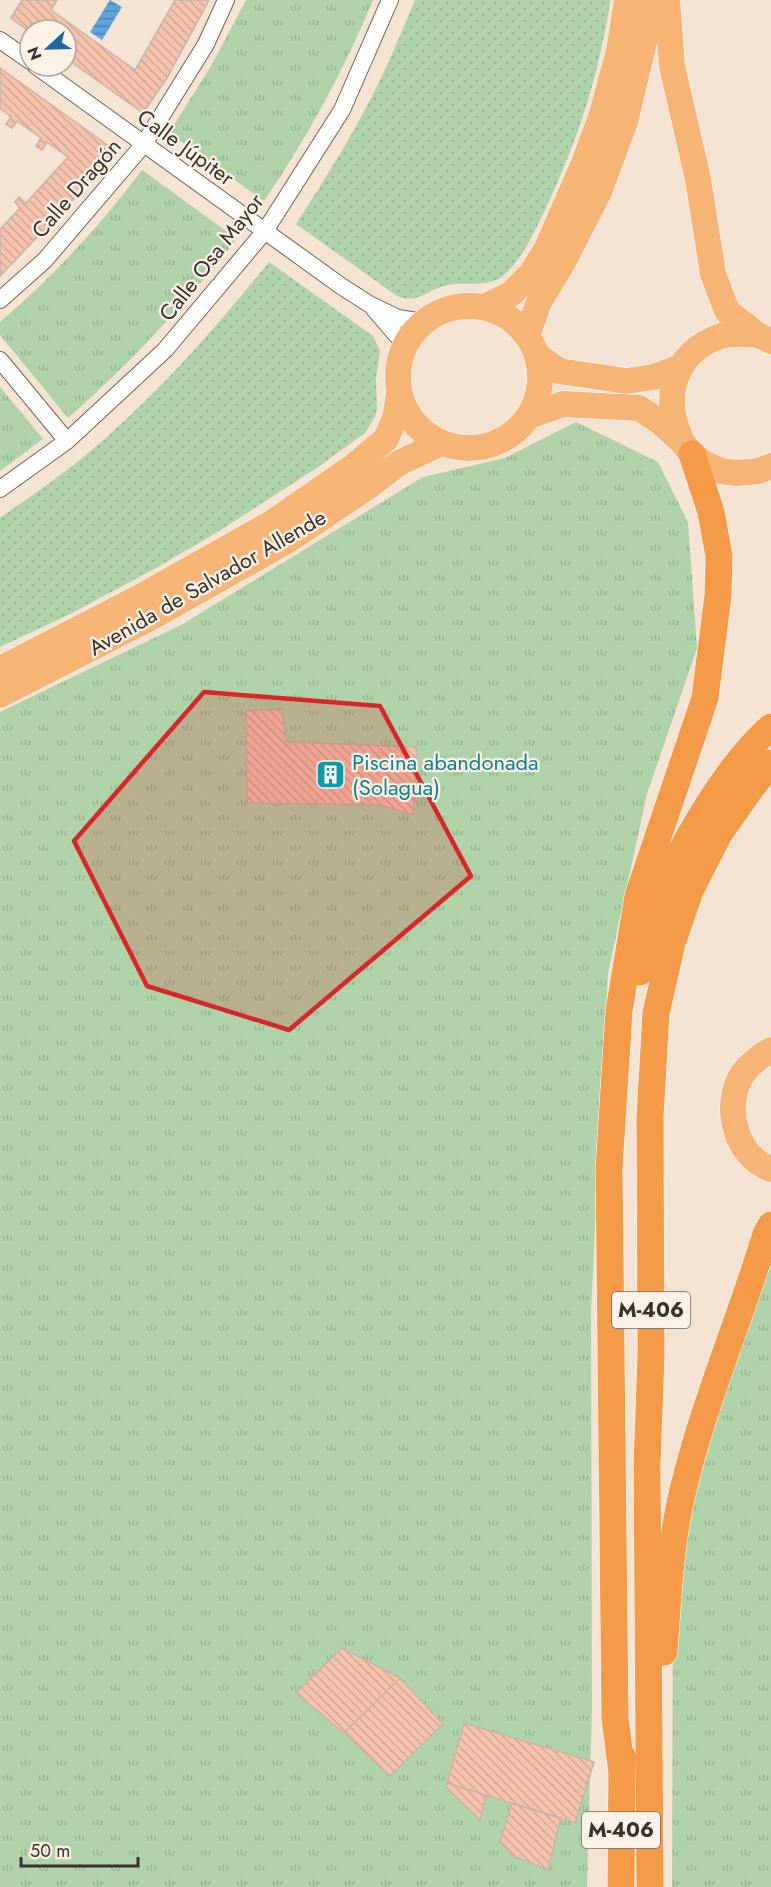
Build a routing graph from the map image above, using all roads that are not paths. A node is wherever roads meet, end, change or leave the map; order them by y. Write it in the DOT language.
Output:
graph roads {
  1 [pos="226,0"];
  2 [pos="390,0"];
  3 [pos="627,0"];
  4 [pos="652,0"];
  5 [pos="667,0"];
  6 [pos="0,40"];
  7 [pos="18,53"];
  8 [pos="53,78"];
  9 [pos="144,144"];
  10 [pos="265,231"];
  11 [pos="0,300"];
  12 [pos="369,304"];
  13 [pos="484,307"];
  14 [pos="423,322"];
  15 [pos="765,338"];
  16 [pos="405,345"];
  17 [pos="532,345"];
  18 [pos="0,360"];
  19 [pos="681,367"];
  20 [pos="399,394"];
  21 [pos="529,416"];
  22 [pos="67,441"];
  23 [pos="441,443"];
  24 [pos="687,448"];
  25 [pos="771,466"];
  26 [pos="737,473"];
  27 [pos="771,488"];
  28 [pos="0,489"];
  29 [pos="0,669"];
  30 [pos="0,695"];
  31 [pos="771,727"];
  32 [pos="771,763"];
  33 [pos="771,1050"];
  34 [pos="771,1169"];
  35 [pos="771,1225"];
  36 [pos="622,1773"];
  37 [pos="621,1887"];
  38 [pos="652,1887"];
  1 -- 9 [label="street, Calle Dragón"];
  2 -- 10 [label="street, Calle Osa Mayor"];
  3 -- 13 [label="main road"];
  4 -- 17 [label="main road"];
  5 -- 15 [label="main road"];
  6 -- 7 [label="street"];
  8 -- 9 [label="street, Calle Júpiter"];
  9 -- 10 [label="street, Calle Júpiter"];
  9 -- 11 [label="street, Calle Dragón"];
  10 -- 12 [label="street, Calle Júpiter"];
  10 -- 22 [label="street, Calle Osa Mayor"];
  12 -- 14 [label="street, Calle Júpiter"];
  12 -- 16 [label="street, Calle Júpiter"];
  13 -- 14 [label="main road"];
  13 -- 17 [label="main road"];
  14 -- 16 [label="main road"];
  15 -- 19 [label="main road"];
  16 -- 20 [label="main road"];
  17 -- 19 [label="main road"];
  17 -- 21 [label="main road"];
  18 -- 22 [label="street"];
  19 -- 24 [label="main road"];
  20 -- 23 [label="main road"];
  20 -- 29 [label="main road, Avenida de Salvador Allende"];
  21 -- 23 [label="main road"];
  21 -- 24 [label="main road"];
  22 -- 28 [label="street, Calle Osa Mayor"];
  23 -- 30 [label="main road, Avenida de Salvador Allende"];
  24 -- 26 [label="main road"];
  24 -- 36 [label="highway"];
  25 -- 26 [label="main road"];
  26 -- 27 [label="main road"];
  31 -- 36 [label="highway, M-406"];
  32 -- 38 [label="highway, M-406"];
  33 -- 34 [label="main road"];
  35 -- 38 [label="highway"];
  36 -- 37 [label="highway, M-406"];
}
